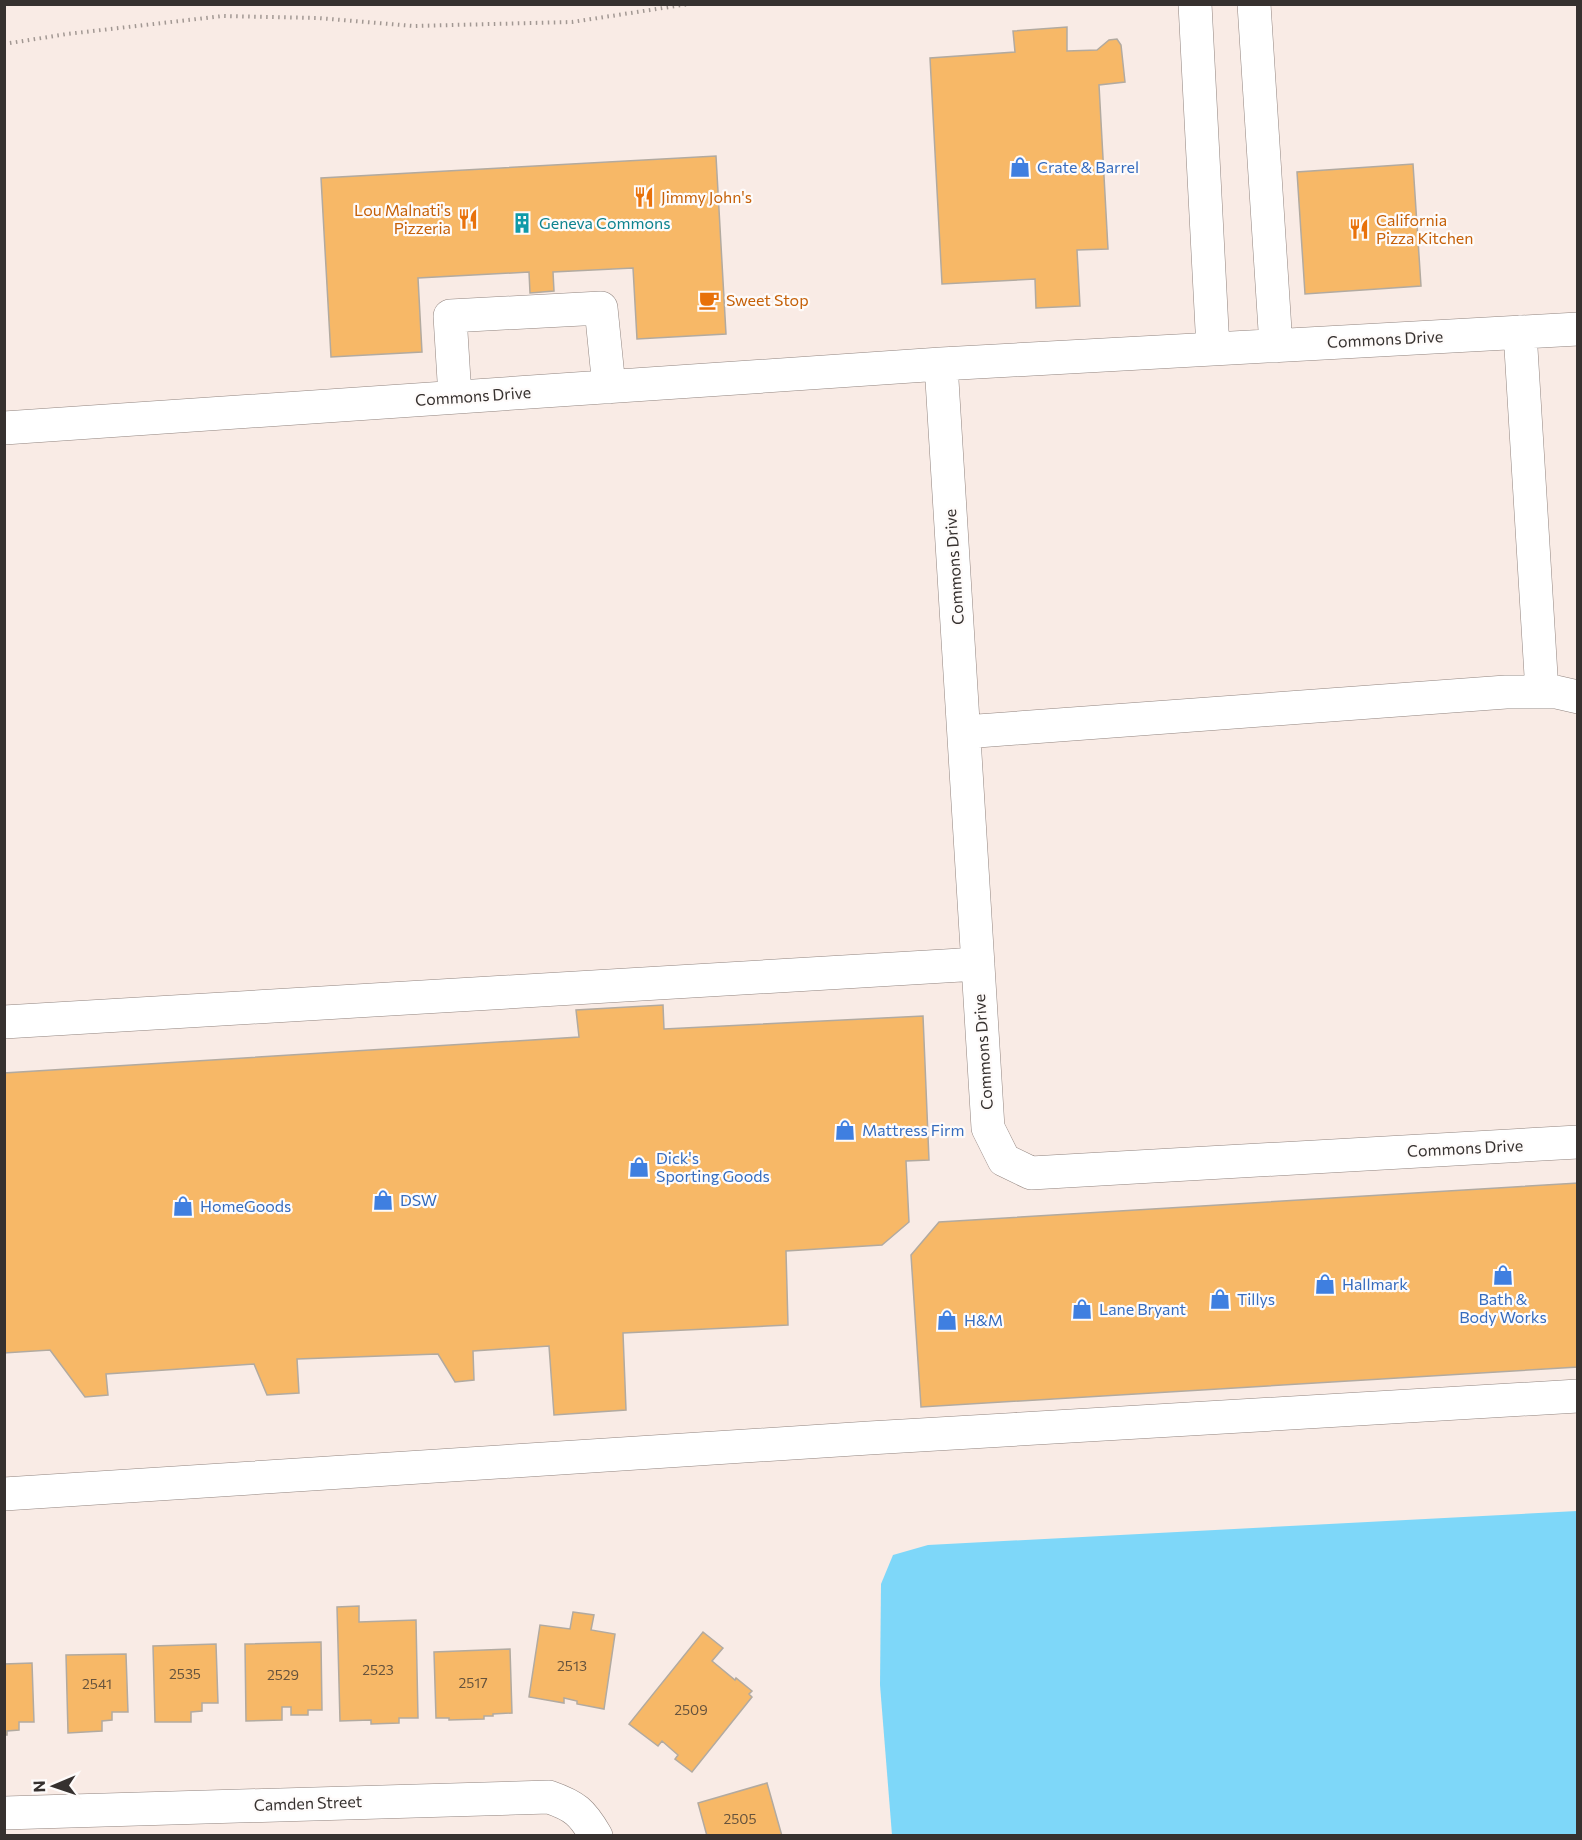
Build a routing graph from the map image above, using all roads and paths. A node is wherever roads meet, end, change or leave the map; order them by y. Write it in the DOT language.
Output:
graph roads {
  1 [pos="689,4"];
  2 [pos="1194,4"];
  3 [pos="1254,4"];
  4 [pos="4,44"];
  5 [pos="1578,328"];
  6 [pos="1520,332"];
  7 [pos="1276,346"];
  8 [pos="1213,349"];
  9 [pos="941,364"];
  10 [pos="609,387"];
  11 [pos="455,397"];
  12 [pos="4,428"];
  13 [pos="1542,692"];
  14 [pos="1578,697"];
  15 [pos="964,732"];
  16 [pos="978,964"];
  17 [pos="4,1022"];
  18 [pos="1578,1142"];
  19 [pos="1578,1396"];
  20 [pos="4,1494"];
  21 [pos="4,1813"];
  22 [pos="596,1836"];
  1 -- 4 [label="path"];
  2 -- 8 [label="street"];
  3 -- 7 [label="street"];
  5 -- 6 [label="street, Commons Drive"];
  6 -- 7 [label="street, Commons Drive"];
  6 -- 13 [label="street"];
  7 -- 8 [label="street, Commons Drive"];
  8 -- 9 [label="street, Commons Drive"];
  9 -- 10 [label="street, Commons Drive"];
  9 -- 15 [label="street, Commons Drive"];
  10 -- 11 [label="street, Commons Drive"];
  10 -- 11 [label="street"];
  11 -- 12 [label="street, Commons Drive"];
  13 -- 14 [label="street"];
  13 -- 15 [label="street"];
  15 -- 16 [label="street, Commons Drive"];
  16 -- 17 [label="street"];
  16 -- 18 [label="street, Commons Drive"];
  19 -- 20 [label="street"];
  21 -- 22 [label="street, Camden Street"];
}
